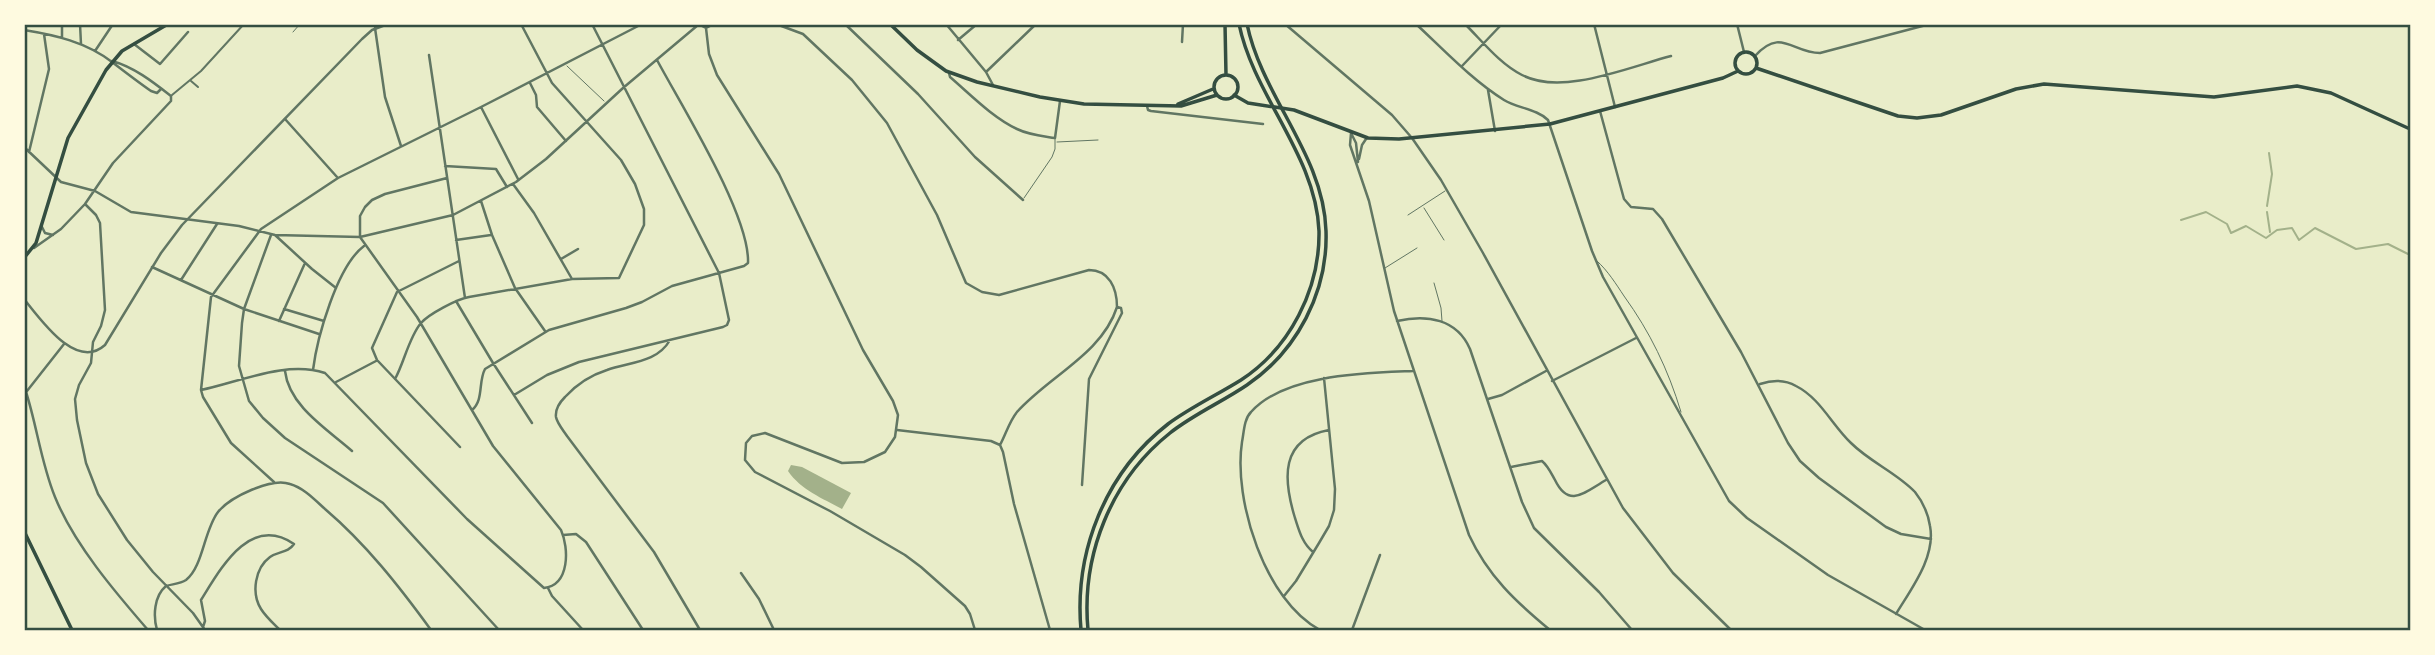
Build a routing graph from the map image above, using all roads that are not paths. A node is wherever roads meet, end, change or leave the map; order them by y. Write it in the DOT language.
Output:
graph roads {
  1 [pos="62,24"];
  2 [pos="80,24"];
  3 [pos="113,24"];
  4 [pos="168,24"];
  5 [pos="300,24"];
  6 [pos="521,24"];
  7 [pos="592,24"];
  8 [pos="642,24"];
  9 [pos="714,24"];
  10 [pos="776,24"];
  11 [pos="845,24"];
  12 [pos="890,24"];
  13 [pos="946,24"];
  14 [pos="977,24"];
  15 [pos="1183,24"];
  16 [pos="1225,24"];
  17 [pos="1239,24"];
  18 [pos="1247,24"];
  19 [pos="1284,24"];
  20 [pos="1416,24"];
  21 [pos="1465,24"];
  22 [pos="1502,24"];
  23 [pos="1594,24"];
  24 [pos="1737,24"];
  25 [pos="242,25"];
  26 [pos="387,25"];
  27 [pos="698,25"];
  28 [pos="1034,25"];
  29 [pos="1928,25"];
  30 [pos="375,28"];
  31 [pos="706,28"];
  32 [pos="24,30"];
  33 [pos="188,32"];
  34 [pos="293,32"];
  35 [pos="44,34"];
  36 [pos="62,37"];
  37 [pos="958,40"];
  38 [pos="1182,42"];
  39 [pos="1484,43"];
  40 [pos="81,44"];
  41 [pos="134,44"];
  42 [pos="601,46"];
  43 [pos="95,51"];
  44 [pos="1744,52"];
  45 [pos="429,55"];
  46 [pos="1671,56"];
  47 [pos="1755,56"];
  48 [pos="657,60"];
  49 [pos="112,61"];
  50 [pos="565,64"];
  51 [pos="1462,66"];
  52 [pos="1756,68"];
  53 [pos="1738,71"];
  54 [pos="986,72"];
  55 [pos="949,73"];
  56 [pos="546,74"];
  57 [pos="1606,74"];
  58 [pos="1226,75"];
  59 [pos="191,80"];
  60 [pos="529,82"];
  61 [pos="993,86"];
  62 [pos="198,87"];
  63 [pos="1214,87"];
  64 [pos="623,88"];
  65 [pos="162,89"];
  66 [pos="1488,90"];
  67 [pos="1217,94"];
  68 [pos="1234,94"];
  69 [pos="171,96"];
  70 [pos="1060,101"];
  71 [pos="607,103"];
  72 [pos="1147,106"];
  73 [pos="1171,106"];
  74 [pos="481,107"];
  75 [pos="1615,107"];
  76 [pos="1600,111"];
  77 [pos="285,119"];
  78 [pos="588,121"];
  79 [pos="1263,124"];
  80 [pos="1550,124"];
  81 [pos="439,128"];
  82 [pos="2410,129"];
  83 [pos="1495,131"];
  84 [pos="1352,133"];
  85 [pos="1368,138"];
  86 [pos="1412,138"];
  87 [pos="1055,140"];
  88 [pos="1098,140"];
  89 [pos="566,141"];
  90 [pos="401,146"];
  91 [pos="24,147"];
  92 [pos="29,152"];
  93 [pos="445,166"];
  94 [pos="1359,166"];
  95 [pos="55,177"];
  96 [pos="338,178"];
  97 [pos="447,178"];
  98 [pos="519,180"];
  99 [pos="512,184"];
  100 [pos="507,187"];
  101 [pos="1447,190"];
  102 [pos="95,191"];
  103 [pos="1023,200"];
  104 [pos="481,201"];
  105 [pos="85,204"];
  106 [pos="1422,206"];
  107 [pos="453,215"];
  108 [pos="1408,215"];
  109 [pos="187,220"];
  110 [pos="217,223"];
  111 [pos="41,224"];
  112 [pos="258,232"];
  113 [pos="54,235"];
  114 [pos="273,235"];
  115 [pos="492,235"];
  116 [pos="360,237"];
  117 [pos="456,240"];
  118 [pos="1444,240"];
  119 [pos="365,246"];
  120 [pos="34,248"];
  121 [pos="1417,248"];
  122 [pos="578,249"];
  123 [pos="24,258"];
  124 [pos="561,259"];
  125 [pos="1595,259"];
  126 [pos="459,261"];
  127 [pos="305,263"];
  128 [pos="152,267"];
  129 [pos="1383,269"];
  130 [pos="719,273"];
  131 [pos="572,279"];
  132 [pos="181,280"];
  133 [pos="1434,282"];
  134 [pos="337,288"];
  135 [pos="515,288"];
  136 [pos="399,291"];
  137 [pos="212,295"];
  138 [pos="465,298"];
  139 [pos="24,299"];
  140 [pos="456,301"];
  141 [pos="1117,307"];
  142 [pos="244,309"];
  143 [pos="284,309"];
  144 [pos="279,321"];
  145 [pos="324,321"];
  146 [pos="1397,321"];
  147 [pos="1442,321"];
  148 [pos="421,323"];
  149 [pos="545,331"];
  150 [pos="319,334"];
  151 [pos="1636,338"];
  152 [pos="670,340"];
  153 [pos="65,342"];
  154 [pos="92,354"];
  155 [pos="377,360"];
  156 [pos="493,363"];
  157 [pos="313,370"];
  158 [pos="285,371"];
  159 [pos="1413,371"];
  160 [pos="1546,371"];
  161 [pos="1324,378"];
  162 [pos="395,379"];
  163 [pos="242,380"];
  164 [pos="336,382"];
  165 [pos="1552,382"];
  166 [pos="1758,385"];
  167 [pos="201,390"];
  168 [pos="25,392"];
  169 [pos="514,395"];
  170 [pos="1488,399"];
  171 [pos="472,410"];
  172 [pos="532,423"];
  173 [pos="1684,424"];
  174 [pos="897,430"];
  175 [pos="1329,430"];
  176 [pos="1000,445"];
  177 [pos="460,447"];
  178 [pos="352,451"];
  179 [pos="1511,467"];
  180 [pos="1606,480"];
  181 [pos="274,482"];
  182 [pos="1082,485"];
  183 [pos="24,531"];
  184 [pos="563,535"];
  185 [pos="1931,539"];
  186 [pos="1313,552"];
  187 [pos="1380,555"];
  188 [pos="741,573"];
  189 [pos="166,586"];
  190 [pos="548,588"];
  191 [pos="1284,596"];
  192 [pos="1896,614"];
  193 [pos="155,623"];
  194 [pos="147,629"];
  195 [pos="204,629"];
  196 [pos="72,631"];
  197 [pos="157,631"];
  198 [pos="280,631"];
  199 [pos="431,631"];
  200 [pos="499,631"];
  201 [pos="583,631"];
  202 [pos="643,631"];
  203 [pos="700,631"];
  204 [pos="774,631"];
  205 [pos="975,631"];
  206 [pos="1050,631"];
  207 [pos="1081,631"];
  208 [pos="1088,631"];
  209 [pos="1320,631"];
  210 [pos="1352,631"];
  211 [pos="1550,631"];
  212 [pos="1632,631"];
  213 [pos="1731,631"];
  214 [pos="1925,631"];
  1 -- 36 [label="street"];
  2 -- 40 [label="street"];
  3 -- 43 [label="street"];
  4 -- 41 [label="main road"];
  5 -- 34 [label="lane"];
  6 -- 56 [label="street"];
  7 -- 42 [label="street"];
  8 -- 42 [label="street"];
  9 -- 31 [label="street"];
  10 -- 141 [label="street"];
  11 -- 103 [label="street"];
  12 -- 55 [label="main road"];
  13 -- 37 [label="street"];
  14 -- 37 [label="street"];
  15 -- 38 [label="street"];
  16 -- 58 [label="main road"];
  17 -- 207 [label="main road"];
  18 -- 208 [label="main road"];
  19 -- 86 [label="street"];
  20 -- 51 [label="street"];
  21 -- 39 [label="street"];
  22 -- 39 [label="street"];
  23 -- 57 [label="street"];
  24 -- 44 [label="street"];
  25 -- 59 [label="street"];
  26 -- 30 [label="street"];
  27 -- 31 [label="street"];
  27 -- 48 [label="street"];
  28 -- 54 [label="street"];
  29 -- 47 [label="street"];
  30 -- 77 [label="street"];
  30 -- 90 [label="street"];
  31 -- 174 [label="street"];
  32 -- 35 [label="street"];
  33 -- 41 [label="street"];
  35 -- 36 [label="street"];
  35 -- 92 [label="street"];
  36 -- 40 [label="street"];
  37 -- 54 [label="street"];
  39 -- 51 [label="street"];
  39 -- 57 [label="street"];
  40 -- 43 [label="street"];
  41 -- 49 [label="main road"];
  42 -- 50 [label="street"];
  42 -- 64 [label="street"];
  43 -- 49 [label="street"];
  44 -- 47 [label="main road"];
  44 -- 53 [label="main road"];
  45 -- 81 [label="street"];
  46 -- 57 [label="street"];
  47 -- 52 [label="main road"];
  48 -- 64 [label="street"];
  48 -- 130 [label="street"];
  49 -- 65 [label="street"];
  49 -- 65 [label="street"];
  49 -- 95 [label="main road"];
  50 -- 56 [label="street"];
  50 -- 71 [label="lane"];
  51 -- 66 [label="street"];
  52 -- 53 [label="main road"];
  52 -- 82 [label="main road"];
  53 -- 75 [label="main road"];
  54 -- 61 [label="street"];
  55 -- 61 [label="main road"];
  55 -- 87 [label="street"];
  56 -- 60 [label="street"];
  56 -- 78 [label="street"];
  57 -- 75 [label="street"];
  58 -- 63 [label="main road"];
  58 -- 68 [label="main road"];
  59 -- 62 [label="street"];
  59 -- 69 [label="street"];
  60 -- 74 [label="street"];
  60 -- 89 [label="street"];
  61 -- 70 [label="main road"];
  63 -- 67 [label="main road"];
  63 -- 73 [label="main road"];
  64 -- 71 [label="street"];
  64 -- 130 [label="street"];
  65 -- 69 [label="street"];
  66 -- 80 [label="street"];
  66 -- 83 [label="street"];
  67 -- 68 [label="main road"];
  67 -- 73 [label="main road"];
  68 -- 84 [label="main road"];
  69 -- 102 [label="street"];
  70 -- 72 [label="main road"];
  70 -- 87 [label="street"];
  71 -- 78 [label="street"];
  72 -- 73 [label="main road"];
  72 -- 79 [label="street"];
  74 -- 81 [label="street"];
  74 -- 98 [label="street"];
  75 -- 76 [label="main road"];
  76 -- 80 [label="main road"];
  76 -- 166 [label="street"];
  77 -- 96 [label="street"];
  77 -- 109 [label="street"];
  78 -- 89 [label="street"];
  78 -- 131 [label="street"];
  80 -- 83 [label="main road"];
  80 -- 125 [label="street"];
  81 -- 90 [label="street"];
  81 -- 93 [label="street"];
  83 -- 86 [label="main road"];
  84 -- 85 [label="main road"];
  84 -- 94 [label="street"];
  85 -- 86 [label="main road"];
  85 -- 94 [label="street"];
  86 -- 101 [label="street"];
  87 -- 88 [label="lane"];
  87 -- 103 [label="lane"];
  89 -- 98 [label="street"];
  90 -- 96 [label="street"];
  91 -- 92 [label="street"];
  92 -- 95 [label="street"];
  93 -- 97 [label="street"];
  93 -- 100 [label="street"];
  94 -- 129 [label="street"];
  95 -- 102 [label="street"];
  95 -- 111 [label="main road"];
  96 -- 112 [label="street"];
  97 -- 107 [label="street"];
  97 -- 116 [label="street"];
  98 -- 99 [label="street"];
  99 -- 100 [label="street"];
  99 -- 124 [label="street"];
  100 -- 104 [label="street"];
  101 -- 106 [label="lane"];
  101 -- 160 [label="street"];
  102 -- 105 [label="street"];
  102 -- 109 [label="street"];
  104 -- 107 [label="street"];
  104 -- 115 [label="street"];
  105 -- 113 [label="street"];
  105 -- 154 [label="street"];
  106 -- 108 [label="lane"];
  106 -- 118 [label="lane"];
  107 -- 116 [label="street"];
  107 -- 117 [label="street"];
  109 -- 110 [label="street"];
  109 -- 128 [label="street"];
  110 -- 112 [label="street"];
  110 -- 132 [label="street"];
  111 -- 113 [label="street"];
  111 -- 120 [label="main road"];
  112 -- 114 [label="street"];
  112 -- 137 [label="street"];
  113 -- 120 [label="street"];
  114 -- 116 [label="street"];
  114 -- 127 [label="street"];
  114 -- 142 [label="street"];
  115 -- 117 [label="street"];
  115 -- 135 [label="street"];
  116 -- 119 [label="street"];
  117 -- 126 [label="street"];
  119 -- 134 [label="street"];
  119 -- 136 [label="street"];
  120 -- 123 [label="main road"];
  121 -- 129 [label="lane"];
  122 -- 124 [label="street"];
  124 -- 131 [label="street"];
  125 -- 151 [label="street"];
  125 -- 173 [label="lane"];
  126 -- 136 [label="street"];
  126 -- 138 [label="street"];
  127 -- 134 [label="street"];
  127 -- 143 [label="street"];
  128 -- 132 [label="street"];
  128 -- 154 [label="street"];
  129 -- 146 [label="street"];
  130 -- 149 [label="street"];
  130 -- 152 [label="street"];
  131 -- 135 [label="street"];
  132 -- 137 [label="street"];
  133 -- 147 [label="lane"];
  134 -- 145 [label="street"];
  135 -- 138 [label="street"];
  135 -- 149 [label="street"];
  136 -- 148 [label="street"];
  136 -- 155 [label="street"];
  137 -- 142 [label="street"];
  137 -- 167 [label="street"];
  138 -- 140 [label="street"];
  139 -- 153 [label="street"];
  140 -- 148 [label="street"];
  140 -- 156 [label="street"];
  141 -- 176 [label="street"];
  141 -- 182 [label="street"];
  142 -- 144 [label="street"];
  142 -- 163 [label="street"];
  143 -- 144 [label="street"];
  143 -- 145 [label="street"];
  144 -- 150 [label="street"];
  145 -- 150 [label="street"];
  146 -- 147 [label="street"];
  146 -- 159 [label="street"];
  147 -- 170 [label="street"];
  148 -- 162 [label="street"];
  148 -- 171 [label="street"];
  149 -- 156 [label="street"];
  150 -- 157 [label="street"];
  151 -- 165 [label="street"];
  151 -- 173 [label="street"];
  152 -- 169 [label="street"];
  152 -- 203 [label="street"];
  153 -- 154 [label="street"];
  153 -- 168 [label="street"];
  154 -- 189 [label="street"];
  155 -- 162 [label="street"];
  155 -- 164 [label="street"];
  156 -- 169 [label="street"];
  156 -- 171 [label="street"];
  157 -- 158 [label="street"];
  157 -- 164 [label="street"];
  158 -- 163 [label="street"];
  158 -- 178 [label="street"];
  159 -- 161 [label="street"];
  159 -- 211 [label="street"];
  160 -- 165 [label="street"];
  160 -- 170 [label="street"];
  161 -- 175 [label="street"];
  161 -- 191 [label="street"];
  162 -- 177 [label="street"];
  163 -- 167 [label="street"];
  163 -- 200 [label="street"];
  164 -- 190 [label="street"];
  165 -- 180 [label="street"];
  166 -- 185 [label="street"];
  166 -- 185 [label="street"];
  167 -- 181 [label="street"];
  168 -- 194 [label="street"];
  169 -- 172 [label="street"];
  170 -- 179 [label="street"];
  171 -- 184 [label="street"];
  173 -- 192 [label="street"];
  174 -- 176 [label="street"];
  174 -- 205 [label="street"];
  175 -- 186 [label="street"];
  175 -- 186 [label="street"];
  176 -- 206 [label="street"];
  179 -- 180 [label="street"];
  179 -- 212 [label="street"];
  180 -- 213 [label="street"];
  181 -- 189 [label="street"];
  181 -- 199 [label="street"];
  183 -- 196 [label="main road"];
  184 -- 190 [label="street"];
  184 -- 202 [label="street"];
  185 -- 192 [label="street"];
  186 -- 191 [label="street"];
  187 -- 210 [label="street"];
  188 -- 204 [label="street"];
  189 -- 193 [label="street"];
  189 -- 195 [label="street"];
  190 -- 201 [label="street"];
  191 -- 209 [label="street"];
  192 -- 214 [label="street"];
  193 -- 194 [label="street"];
  193 -- 197 [label="street"];
  195 -- 198 [label="street"];
}
